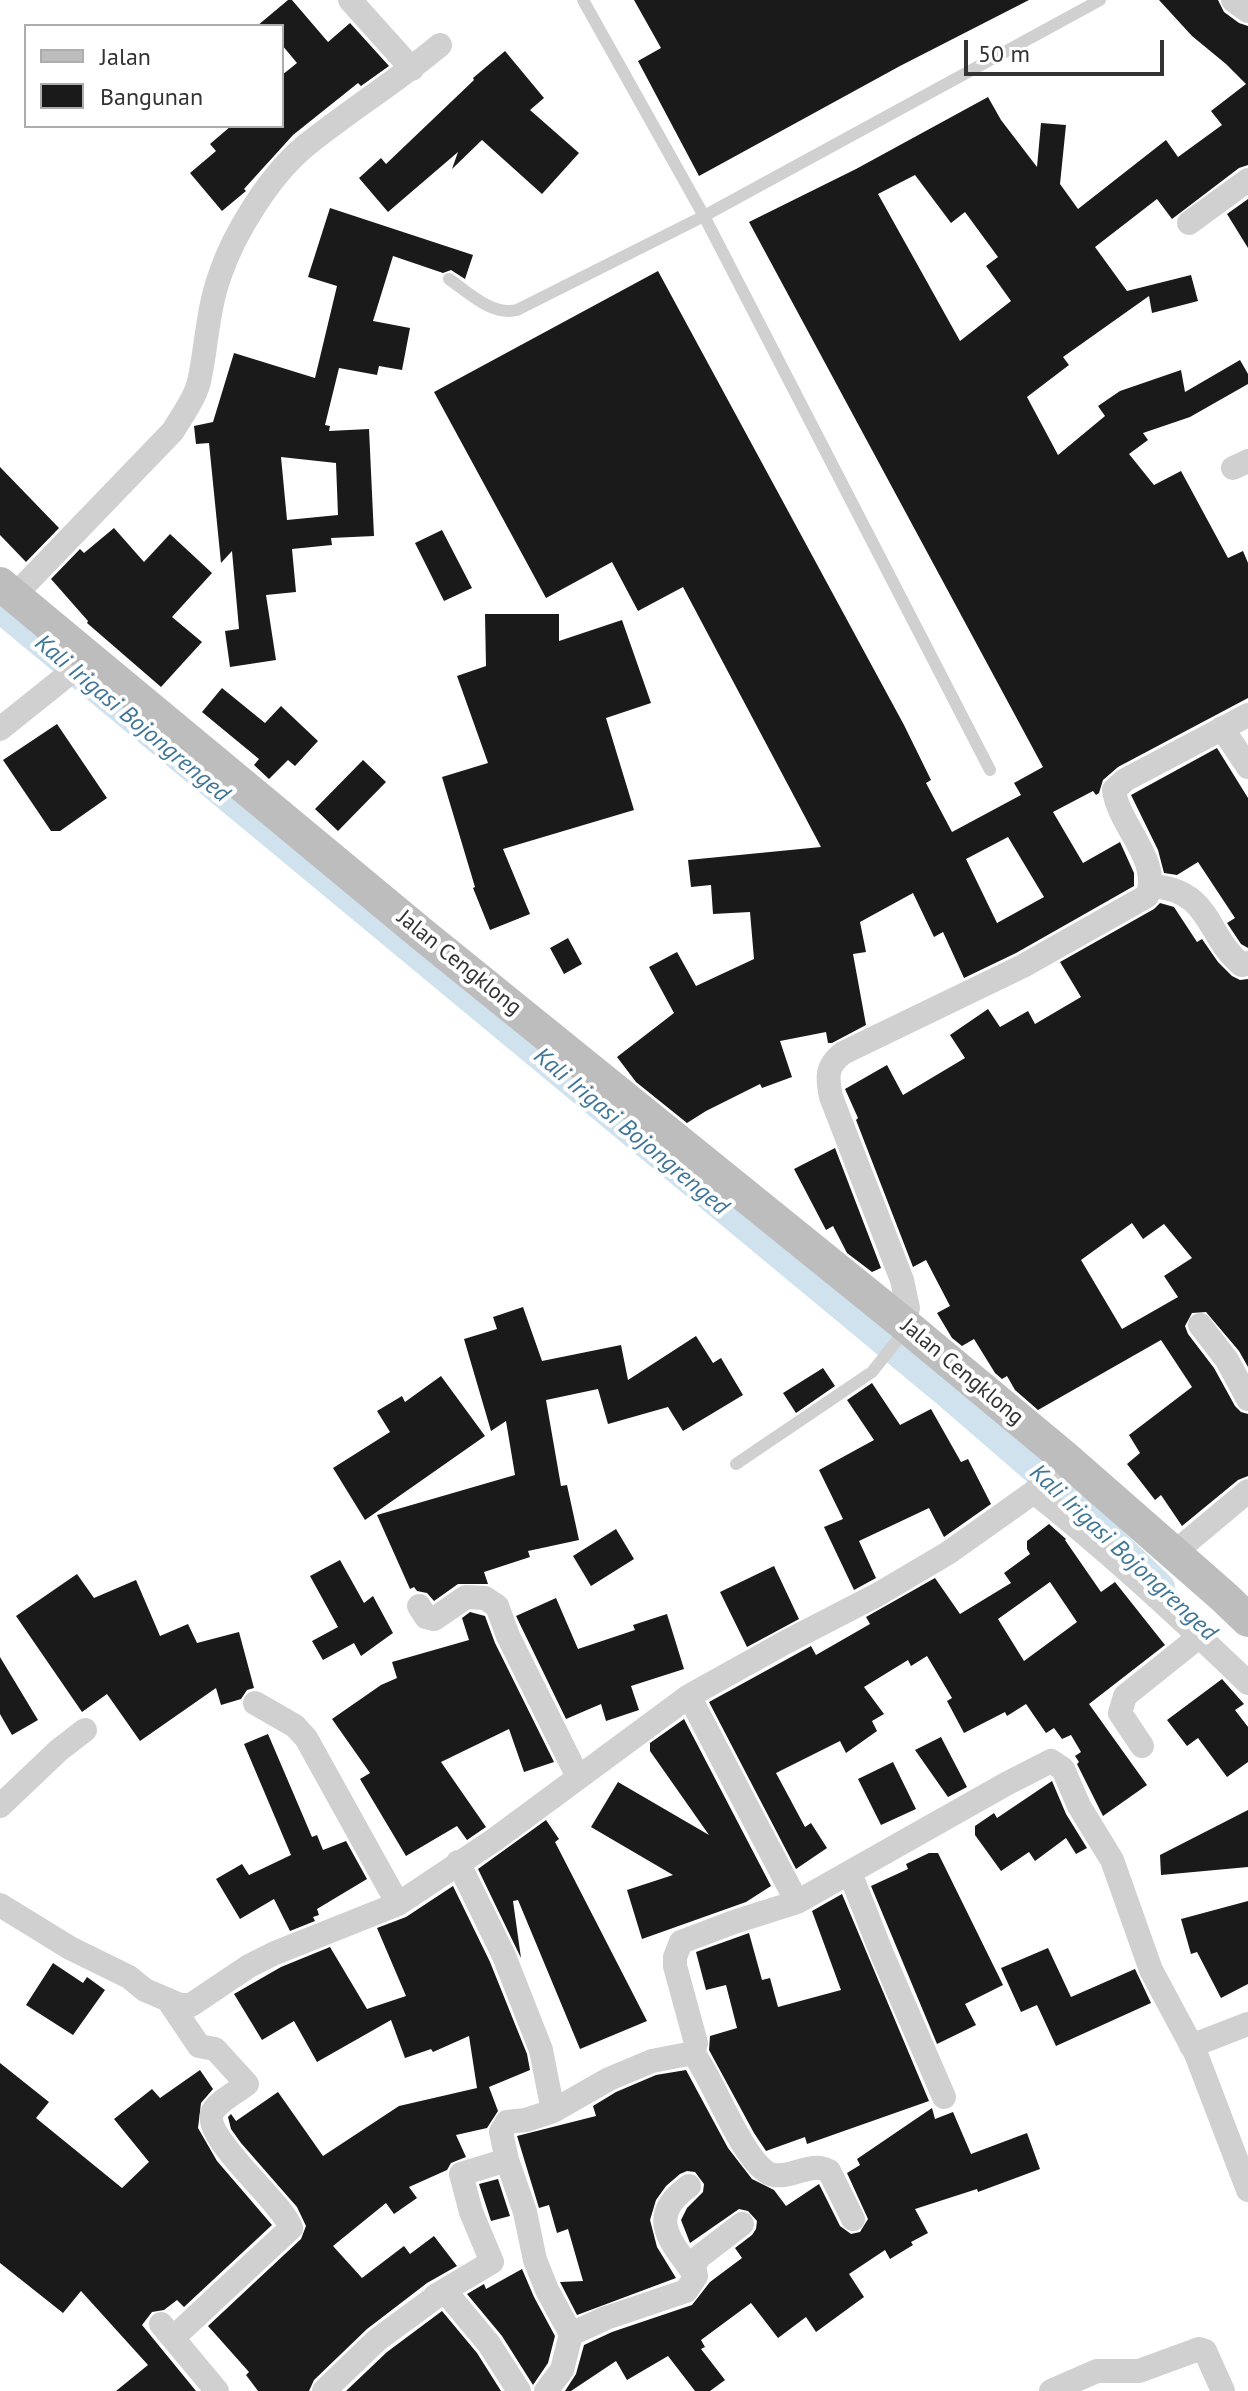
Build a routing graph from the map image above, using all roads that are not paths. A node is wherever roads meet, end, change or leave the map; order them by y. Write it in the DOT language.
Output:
graph roads {
  1 [pos="350,0"];
  2 [pos="583,0"];
  3 [pos="1100,0"];
  4 [pos="1233,0"];
  5 [pos="1248,11"];
  6 [pos="440,45"];
  7 [pos="412,69"];
  8 [pos="1248,180"];
  9 [pos="704,216"];
  10 [pos="1189,223"];
  11 [pos="449,279"];
  12 [pos="7,590"];
  13 [pos="84,663"];
  14 [pos="1248,715"];
  15 [pos="1222,728"];
  16 [pos="0,729"];
  17 [pos="1248,767"];
  18 [pos="990,770"];
  19 [pos="1151,886"];
  20 [pos="1248,963"];
  21 [pos="1200,1325"];
  22 [pos="901,1331"];
  23 [pos="1248,1399"];
  24 [pos="736,1464"];
  25 [pos="1048,1474"];
  26 [pos="1248,1491"];
  27 [pos="1174,1553"];
  28 [pos="1222,1598"];
  29 [pos="419,1606"];
  30 [pos="1248,1620"];
  31 [pos="1195,1629"];
  32 [pos="1248,1683"];
  33 [pos="689,1696"];
  34 [pos="255,1703"];
  35 [pos="85,1730"];
  36 [pos="1142,1746"];
  37 [pos="578,1777"];
  38 [pos="0,1806"];
  39 [pos="458,1862"];
  40 [pos="850,1873"];
  41 [pos="797,1902"];
  42 [pos="398,1904"];
  43 [pos="0,1905"];
  44 [pos="168,2000"];
  45 [pos="1248,2024"];
  46 [pos="1191,2046"];
  47 [pos="693,2053"];
  48 [pos="944,2097"];
  49 [pos="553,2111"];
  50 [pos="507,2160"];
  51 [pos="689,2186"];
  52 [pos="1248,2190"];
  53 [pos="853,2219"];
  54 [pos="742,2224"];
  55 [pos="696,2276"];
  56 [pos="435,2296"];
  57 [pos="571,2334"];
  58 [pos="217,2391"];
  59 [pos="324,2391"];
  60 [pos="519,2391"];
  61 [pos="546,2391"];
  62 [pos="1051,2391"];
  63 [pos="1223,2391"];
  1 -- 7 [label="street"];
  2 -- 9 [label="lane"];
  3 -- 9 [label="lane"];
  4 -- 5 [label="street"];
  6 -- 7 [label="street"];
  7 -- 12 [label="street"];
  8 -- 10 [label="street"];
  9 -- 11 [label="lane"];
  9 -- 18 [label="lane"];
  12 -- 13 [label="main road, Jalan Cengklong"];
  13 -- 16 [label="street"];
  13 -- 22 [label="main road, Jalan Cengklong"];
  14 -- 15 [label="street"];
  15 -- 17 [label="street"];
  15 -- 19 [label="street"];
  19 -- 20 [label="street"];
  19 -- 22 [label="street"];
  21 -- 23 [label="street"];
  22 -- 24 [label="lane"];
  22 -- 25 [label="main road, Jalan Cengklong"];
  25 -- 27 [label="main road, Jalan Cengklong"];
  25 -- 31 [label="street"];
  25 -- 33 [label="street"];
  26 -- 27 [label="street"];
  27 -- 28 [label="main road, Jalan Cengklong"];
  28 -- 30 [label="main road, Jalan Cengklong"];
  28 -- 31 [label="street"];
  29 -- 37 [label="street"];
  31 -- 32 [label="street"];
  31 -- 36 [label="street"];
  33 -- 37 [label="street"];
  33 -- 41 [label="street"];
  34 -- 42 [label="street"];
  35 -- 38 [label="street"];
  37 -- 39 [label="street"];
  39 -- 42 [label="street"];
  39 -- 49 [label="street"];
  40 -- 41 [label="street"];
  40 -- 46 [label="street"];
  40 -- 48 [label="street"];
  41 -- 47 [label="street"];
  42 -- 44 [label="street"];
  43 -- 44 [label="street"];
  44 -- 58 [label="street"];
  45 -- 46 [label="street"];
  46 -- 52 [label="street"];
  47 -- 49 [label="street"];
  47 -- 53 [label="street"];
  49 -- 50 [label="street"];
  50 -- 56 [label="street"];
  50 -- 57 [label="street"];
  51 -- 55 [label="street"];
  54 -- 55 [label="street"];
  55 -- 57 [label="street"];
  56 -- 59 [label="street"];
  56 -- 60 [label="street"];
  57 -- 61 [label="street"];
  62 -- 63 [label="street"];
}
